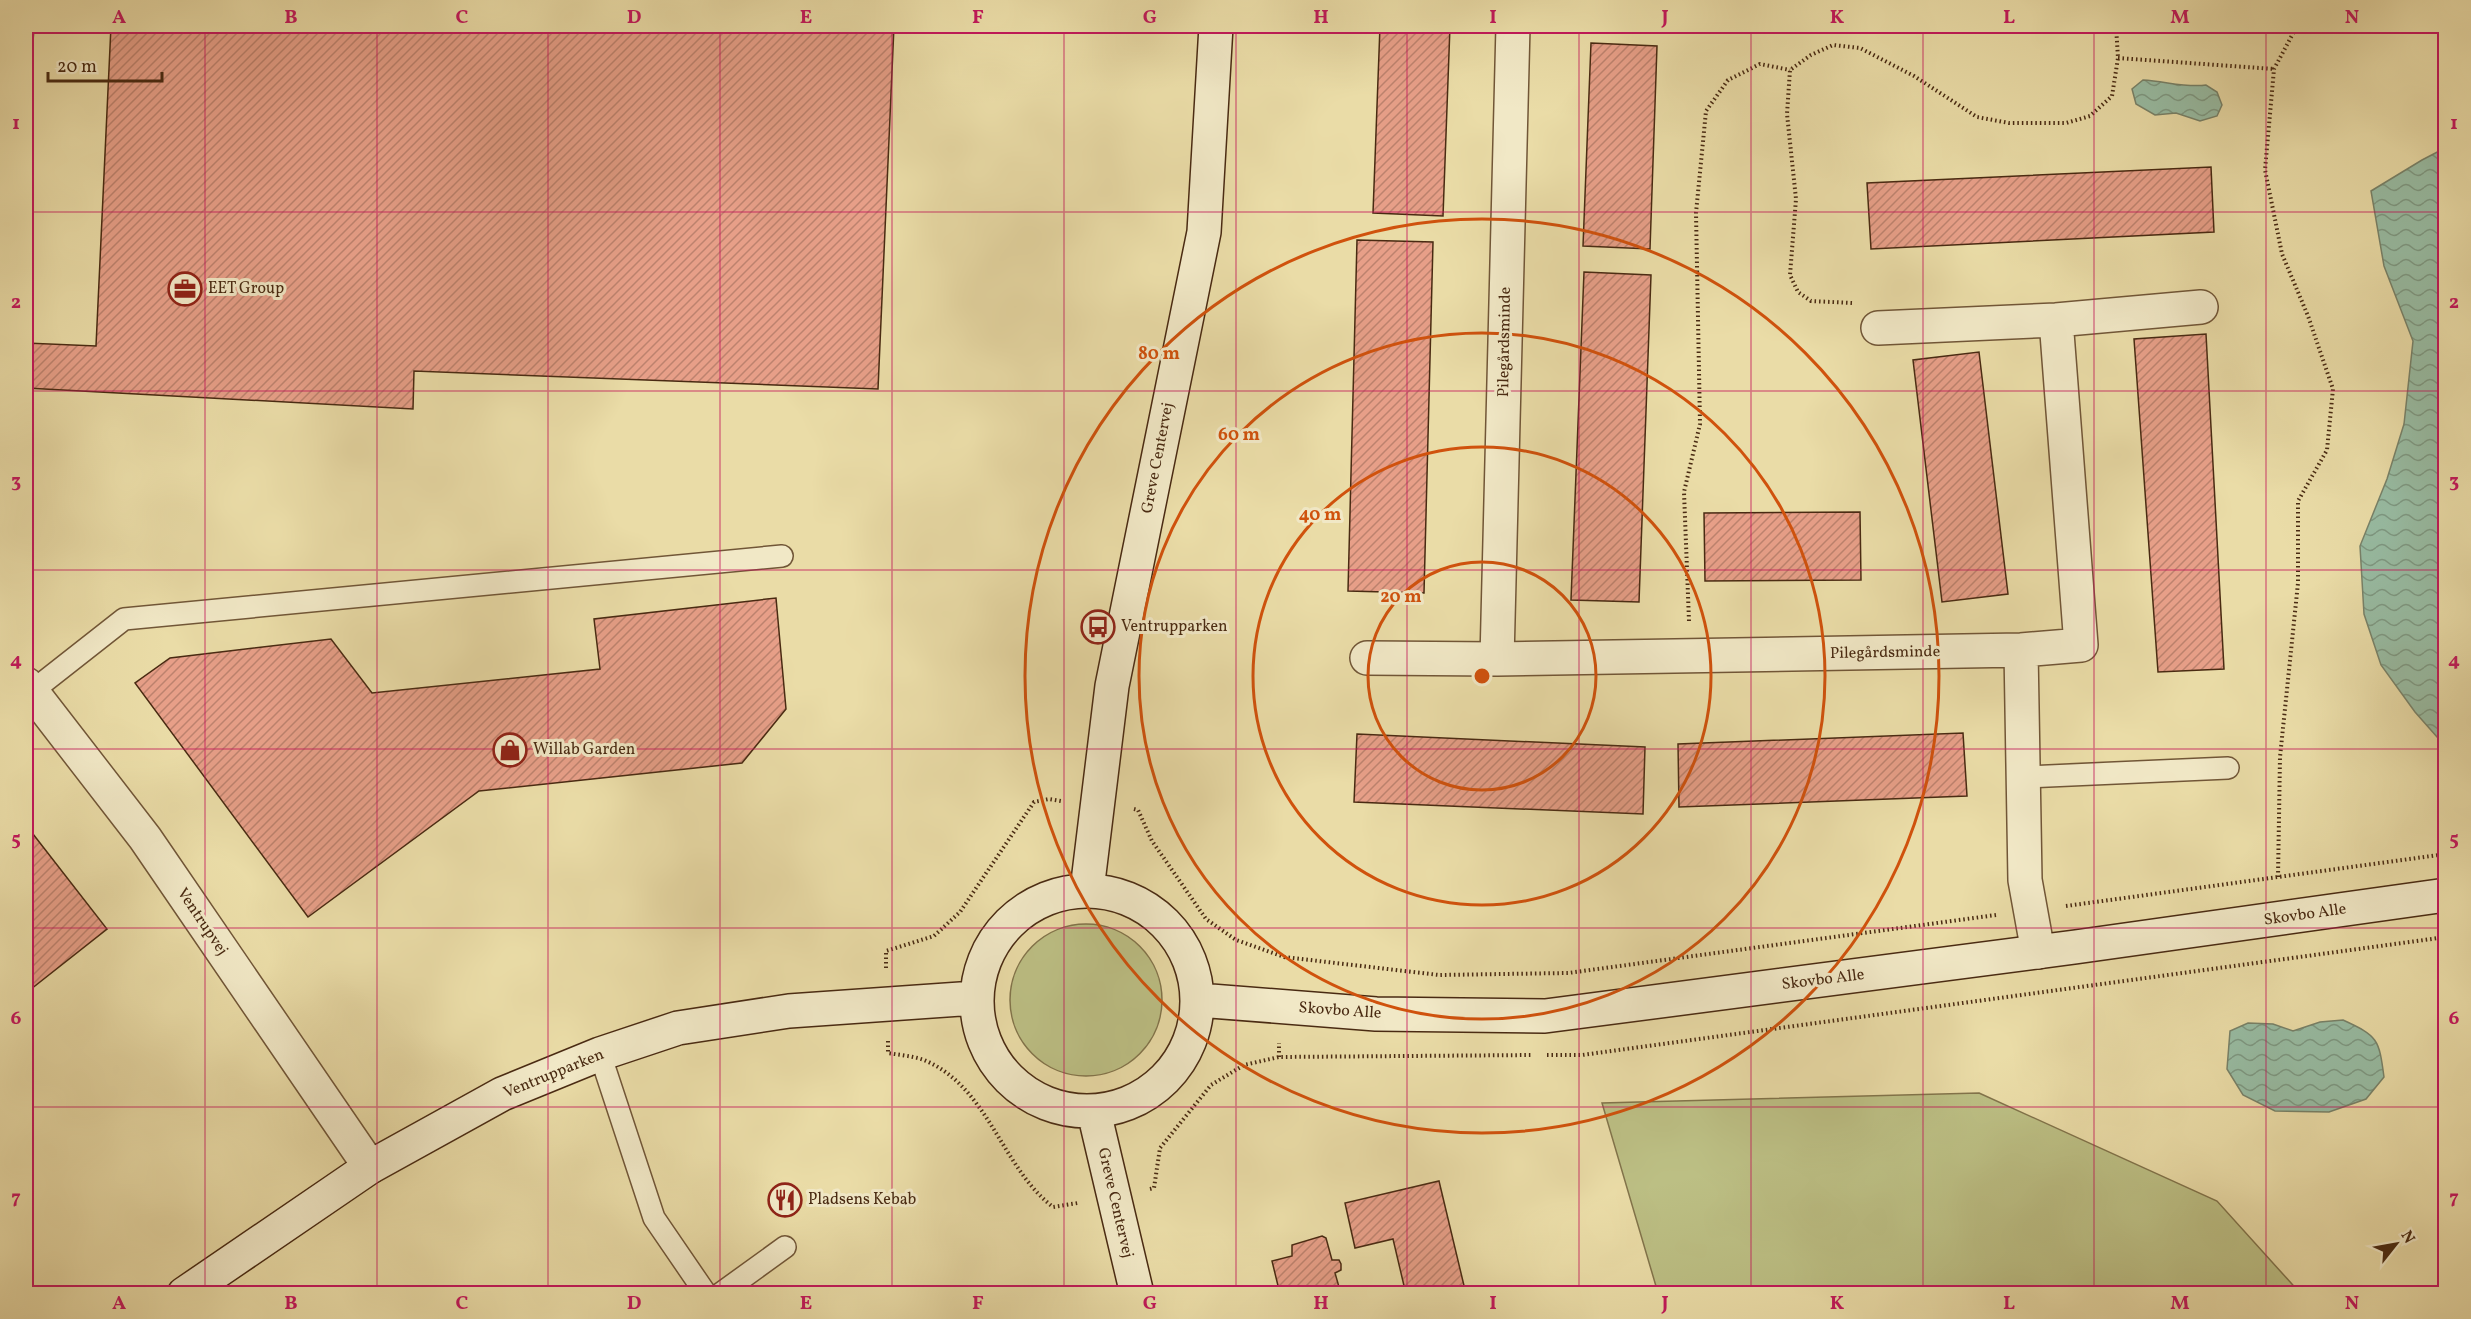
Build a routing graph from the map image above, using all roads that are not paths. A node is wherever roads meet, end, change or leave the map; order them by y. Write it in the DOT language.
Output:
graph roads {
  1 [pos="1216,26"];
  2 [pos="1514,26"];
  3 [pos="2200,307"];
  4 [pos="2056,320"];
  5 [pos="1878,328"];
  6 [pos="782,556"];
  7 [pos="2021,650"];
  8 [pos="1367,658"];
  9 [pos="1497,659"];
  10 [pos="28,690"];
  11 [pos="2228,768"];
  12 [pos="2024,777"];
  13 [pos="1087,890"];
  14 [pos="2445,895"];
  15 [pos="2038,952"];
  16 [pos="975,998"];
  17 [pos="1198,1000"];
  18 [pos="600,1054"];
  19 [pos="1094,1112"];
  20 [pos="370,1167"];
  21 [pos="785,1246"];
  22 [pos="184,1293"];
  23 [pos="706,1293"];
  24 [pos="720,1293"];
  25 [pos="1137,1293"];
  1 -- 13 [label="street, Greve Centervej"];
  2 -- 9 [label="street, Pilegårdsminde"];
  3 -- 4 [label="street"];
  4 -- 5 [label="street"];
  4 -- 7 [label="street, Pilegårdsminde"];
  6 -- 10 [label="lane"];
  7 -- 9 [label="street, Pilegårdsminde"];
  7 -- 12 [label="street"];
  8 -- 9 [label="street, Pilegårdsminde"];
  10 -- 20 [label="street, Ventrupvej"];
  11 -- 12 [label="lane"];
  12 -- 15 [label="street"];
  13 -- 16 [label="street"];
  13 -- 17 [label="street"];
  14 -- 15 [label="street, Skovbo Alle"];
  15 -- 17 [label="street, Skovbo Alle"];
  16 -- 18 [label="street, Ventrupparken"];
  16 -- 19 [label="street"];
  17 -- 19 [label="street"];
  18 -- 20 [label="street, Ventrupparken"];
  18 -- 23 [label="lane"];
  19 -- 25 [label="street, Greve Centervej"];
  20 -- 22 [label="street, Ventrupparken"];
  21 -- 24 [label="lane"];
}
